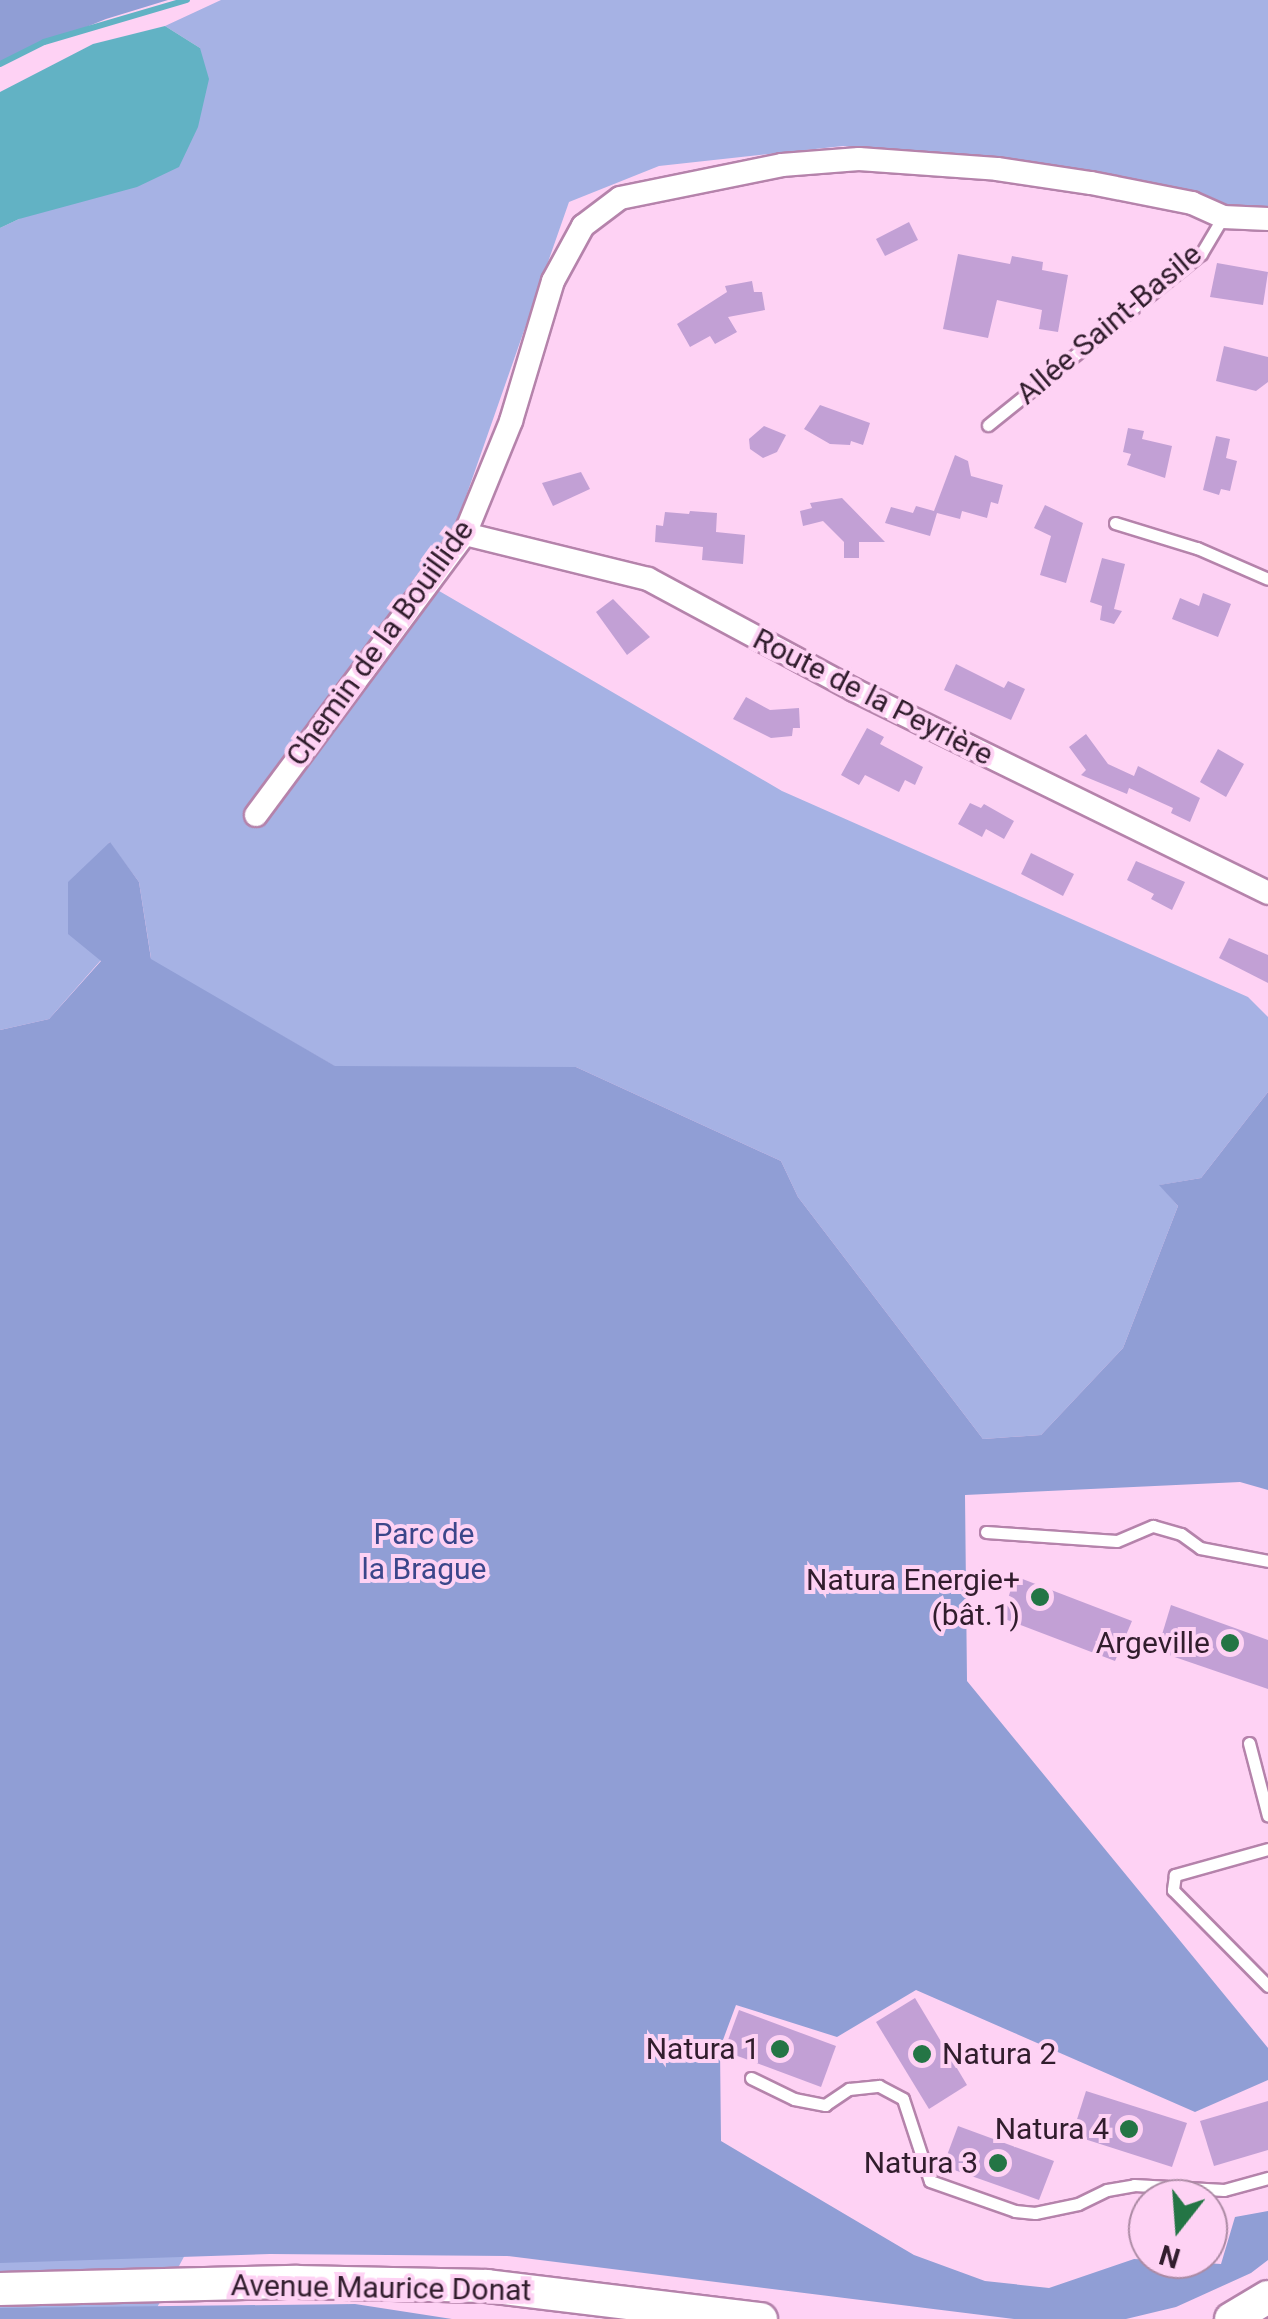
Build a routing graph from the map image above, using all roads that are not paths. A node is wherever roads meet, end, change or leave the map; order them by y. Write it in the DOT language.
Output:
graph roads {
  1 [pos="1223,217"];
  2 [pos="1268,219"];
  3 [pos="988,425"];
  4 [pos="1115,523"];
  5 [pos="465,534"];
  6 [pos="1268,578"];
  7 [pos="256,815"];
  8 [pos="1268,893"];
  9 [pos="986,1532"];
  10 [pos="1268,1561"];
  11 [pos="1250,1743"];
  12 [pos="1268,1816"];
  13 [pos="1268,1849"];
  14 [pos="1268,1986"];
  15 [pos="751,2078"];
  16 [pos="1268,2178"];
  17 [pos="0,2289"];
  18 [pos="1268,2297"];
  19 [pos="761,2319"];
  20 [pos="1231,2319"];
  1 -- 2 [label="street, Chemin de la Bouillide"];
  1 -- 3 [label="lane, Allée Saint-Basile"];
  1 -- 5 [label="street, Chemin de la Bouillide"];
  4 -- 6 [label="lane"];
  5 -- 7 [label="street, Chemin de la Bouillide"];
  5 -- 8 [label="street, Route de la Peyrière"];
  9 -- 10 [label="lane"];
  11 -- 12 [label="lane"];
  13 -- 14 [label="lane"];
  15 -- 16 [label="lane"];
  17 -- 19 [label="main road, Avenue Maurice Donat"];
  18 -- 20 [label="main road"];
}
